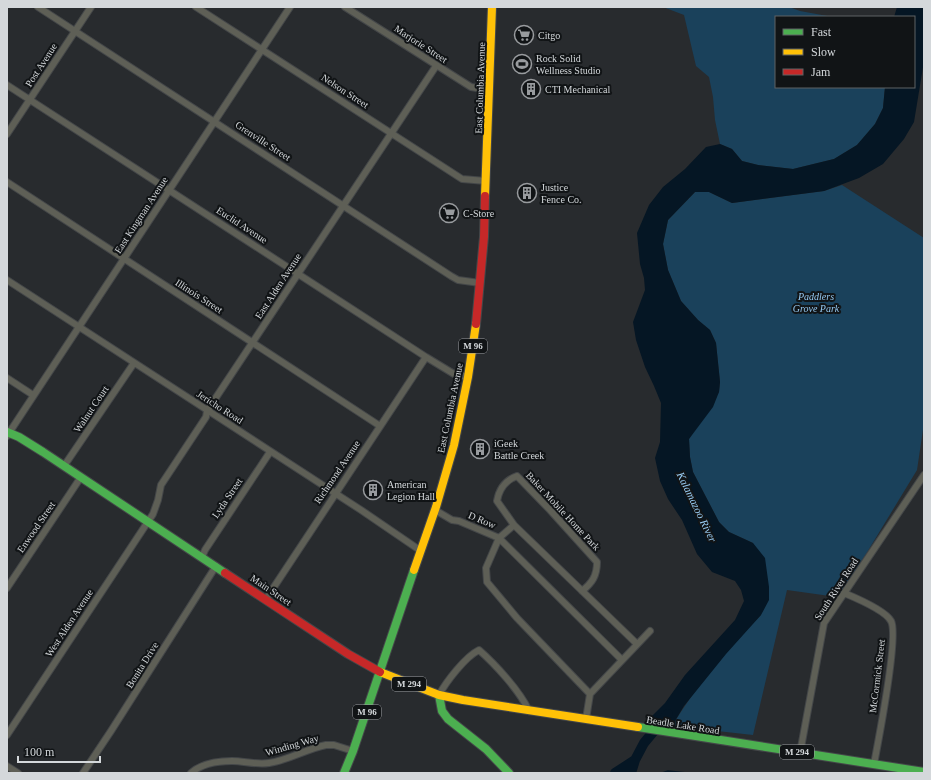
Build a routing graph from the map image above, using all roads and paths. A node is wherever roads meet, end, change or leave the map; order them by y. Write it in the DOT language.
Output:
graph roads {
  1 [pos="38,7"];
  2 [pos="91,7"];
  3 [pos="196,7"];
  4 [pos="290,7"];
  5 [pos="345,7"];
  6 [pos="492,7"];
  7 [pos="75,31"];
  8 [pos="262,50"];
  9 [pos="436,66"];
  10 [pos="7,85"];
  11 [pos="489,90"];
  12 [pos="30,99"];
  13 [pos="215,122"];
  14 [pos="391,133"];
  15 [pos="7,134"];
  16 [pos="486,181"];
  17 [pos="7,182"];
  18 [pos="169,190"];
  19 [pos="343,205"];
  20 [pos="124,259"];
  21 [pos="298,274"];
  22 [pos="7,280"];
  23 [pos="480,282"];
  24 [pos="79,327"];
  25 [pos="253,342"];
  26 [pos="426,357"];
  27 [pos="134,363"];
  28 [pos="468,377"];
  29 [pos="7,378"];
  30 [pos="33,395"];
  31 [pos="208,411"];
  32 [pos="380,426"];
  33 [pos="8,434"];
  34 [pos="270,452"];
  35 [pos="64,466"];
  36 [pos="924,475"];
  37 [pos="81,477"];
  38 [pos="922,483"];
  39 [pos="335,494"];
  40 [pos="436,509"];
  41 [pos="147,522"];
  42 [pos="514,525"];
  43 [pos="498,538"];
  44 [pos="422,551"];
  45 [pos="202,557"];
  46 [pos="216,566"];
  47 [pos="7,588"];
  48 [pos="582,591"];
  49 [pos="844,593"];
  50 [pos="266,599"];
  51 [pos="650,631"];
  52 [pos="637,644"];
  53 [pos="622,660"];
  54 [pos="380,672"];
  55 [pos="590,694"];
  56 [pos="439,695"];
  57 [pos="529,711"];
  58 [pos="586,719"];
  59 [pos="7,735"];
  60 [pos="353,751"];
  61 [pos="800,753"];
  62 [pos="874,764"];
  63 [pos="7,766"];
  64 [pos="924,772"];
  65 [pos="18,773"];
  66 [pos="83,773"];
  67 [pos="191,773"];
  68 [pos="344,773"];
  69 [pos="510,773"];
  1 -- 7 [label="street, Grenville Street"];
  2 -- 7 [label="street, Post Avenue"];
  3 -- 8 [label="street, Nelson Street"];
  4 -- 8 [label="street, East Kingman Avenue"];
  5 -- 9 [label="street, Marjorie Street"];
  6 -- 11 [label="main road, East Columbia Avenue / M 96"];
  7 -- 12 [label="street, Post Avenue"];
  7 -- 13 [label="street, Grenville Street"];
  8 -- 13 [label="street, East Kingman Avenue"];
  8 -- 14 [label="street, Nelson Street"];
  9 -- 11 [label="street, Marjorie Street"];
  9 -- 14 [label="street, East Alden Avenue"];
  10 -- 12 [label="street, Euclid Avenue"];
  11 -- 16 [label="main road, East Columbia Avenue / M 96"];
  12 -- 15 [label="street, Post Avenue"];
  12 -- 18 [label="street, Euclid Avenue"];
  13 -- 18 [label="street, East Kingman Avenue"];
  13 -- 19 [label="street, Grenville Street"];
  14 -- 16 [label="street, Nelson Street"];
  14 -- 19 [label="street, East Alden Avenue"];
  16 -- 23 [label="main road, East Columbia Avenue / M 96"];
  17 -- 20 [label="street, Illinois Street"];
  18 -- 20 [label="street, East Kingman Avenue"];
  18 -- 21 [label="street, Euclid Avenue"];
  19 -- 21 [label="street, East Alden Avenue"];
  19 -- 23 [label="street, Grenville Street"];
  20 -- 24 [label="street, East Kingman Avenue"];
  20 -- 25 [label="street, Illinois Street"];
  21 -- 25 [label="street, East Alden Avenue"];
  21 -- 26 [label="street, Euclid Avenue"];
  22 -- 24 [label="street, Jericho Road"];
  23 -- 28 [label="main road, East Columbia Avenue / M 96"];
  24 -- 27 [label="street, Jericho Road"];
  24 -- 30 [label="street, East Kingman Avenue"];
  25 -- 31 [label="street, East Alden Avenue"];
  25 -- 32 [label="street, Illinois Street"];
  26 -- 28 [label="street, Euclid Avenue"];
  26 -- 32 [label="street, Richmond Avenue"];
  27 -- 31 [label="street, Jericho Road"];
  27 -- 35 [label="street, Walnut Court"];
  28 -- 40 [label="main road, East Columbia Avenue / M 96"];
  29 -- 30 [label="street"];
  30 -- 33 [label="street, East Kingman Avenue"];
  31 -- 34 [label="street, Jericho Road"];
  31 -- 41 [label="street, East Alden Avenue"];
  32 -- 39 [label="street, Richmond Avenue"];
  33 -- 35 [label="main road, Main Street"];
  34 -- 39 [label="street, Jericho Road"];
  34 -- 45 [label="street, Lyda Street"];
  35 -- 37 [label="main road, Main Street"];
  36 -- 38 [label="street, South River Road"];
  37 -- 41 [label="main road, Main Street"];
  37 -- 47 [label="street, Enwood Street"];
  38 -- 49 [label="street, South River Road"];
  39 -- 44 [label="street, Jericho Road"];
  39 -- 50 [label="street, Richmond Avenue"];
  40 -- 43 [label="street, D Row"];
  40 -- 44 [label="main road, East Columbia Avenue / M 96"];
  41 -- 45 [label="main road, Main Street"];
  41 -- 59 [label="street, West Alden Avenue"];
  42 -- 43 [label="street"];
  42 -- 48 [label="street, Baker Mobile Home Park"];
  42 -- 48 [label="street, Baker Mobile Home Park"];
  43 -- 53 [label="street"];
  43 -- 55 [label="street"];
  44 -- 54 [label="main road, East Columbia Avenue / M 96"];
  45 -- 46 [label="main road, Main Street"];
  46 -- 50 [label="main road, Main Street"];
  46 -- 66 [label="street, Bonita Drive"];
  48 -- 52 [label="street, Baker Mobile Home Park"];
  49 -- 61 [label="street, South River Road"];
  49 -- 62 [label="street, McCormick Street"];
  50 -- 54 [label="main road, Main Street"];
  51 -- 52 [label="street"];
  52 -- 53 [label="street"];
  53 -- 55 [label="street"];
  54 -- 56 [label="main road, Main Street / M 294"];
  54 -- 60 [label="main road, East Columbia Avenue / M 96"];
  55 -- 58 [label="street"];
  56 -- 57 [label="main road, Beadle Lake Road / M 294"];
  56 -- 57 [label="street"];
  56 -- 69 [label="main road"];
  57 -- 58 [label="main road, Beadle Lake Road / M 294"];
  58 -- 61 [label="main road, Beadle Lake Road / M 294"];
  60 -- 67 [label="street, Winding Way"];
  60 -- 68 [label="main road, East Columbia Avenue / M 96"];
  61 -- 62 [label="main road, Beadle Lake Road / M 294"];
  62 -- 64 [label="main road, Beadle Lake Road / M 294"];
  63 -- 65 [label="street"];
}
